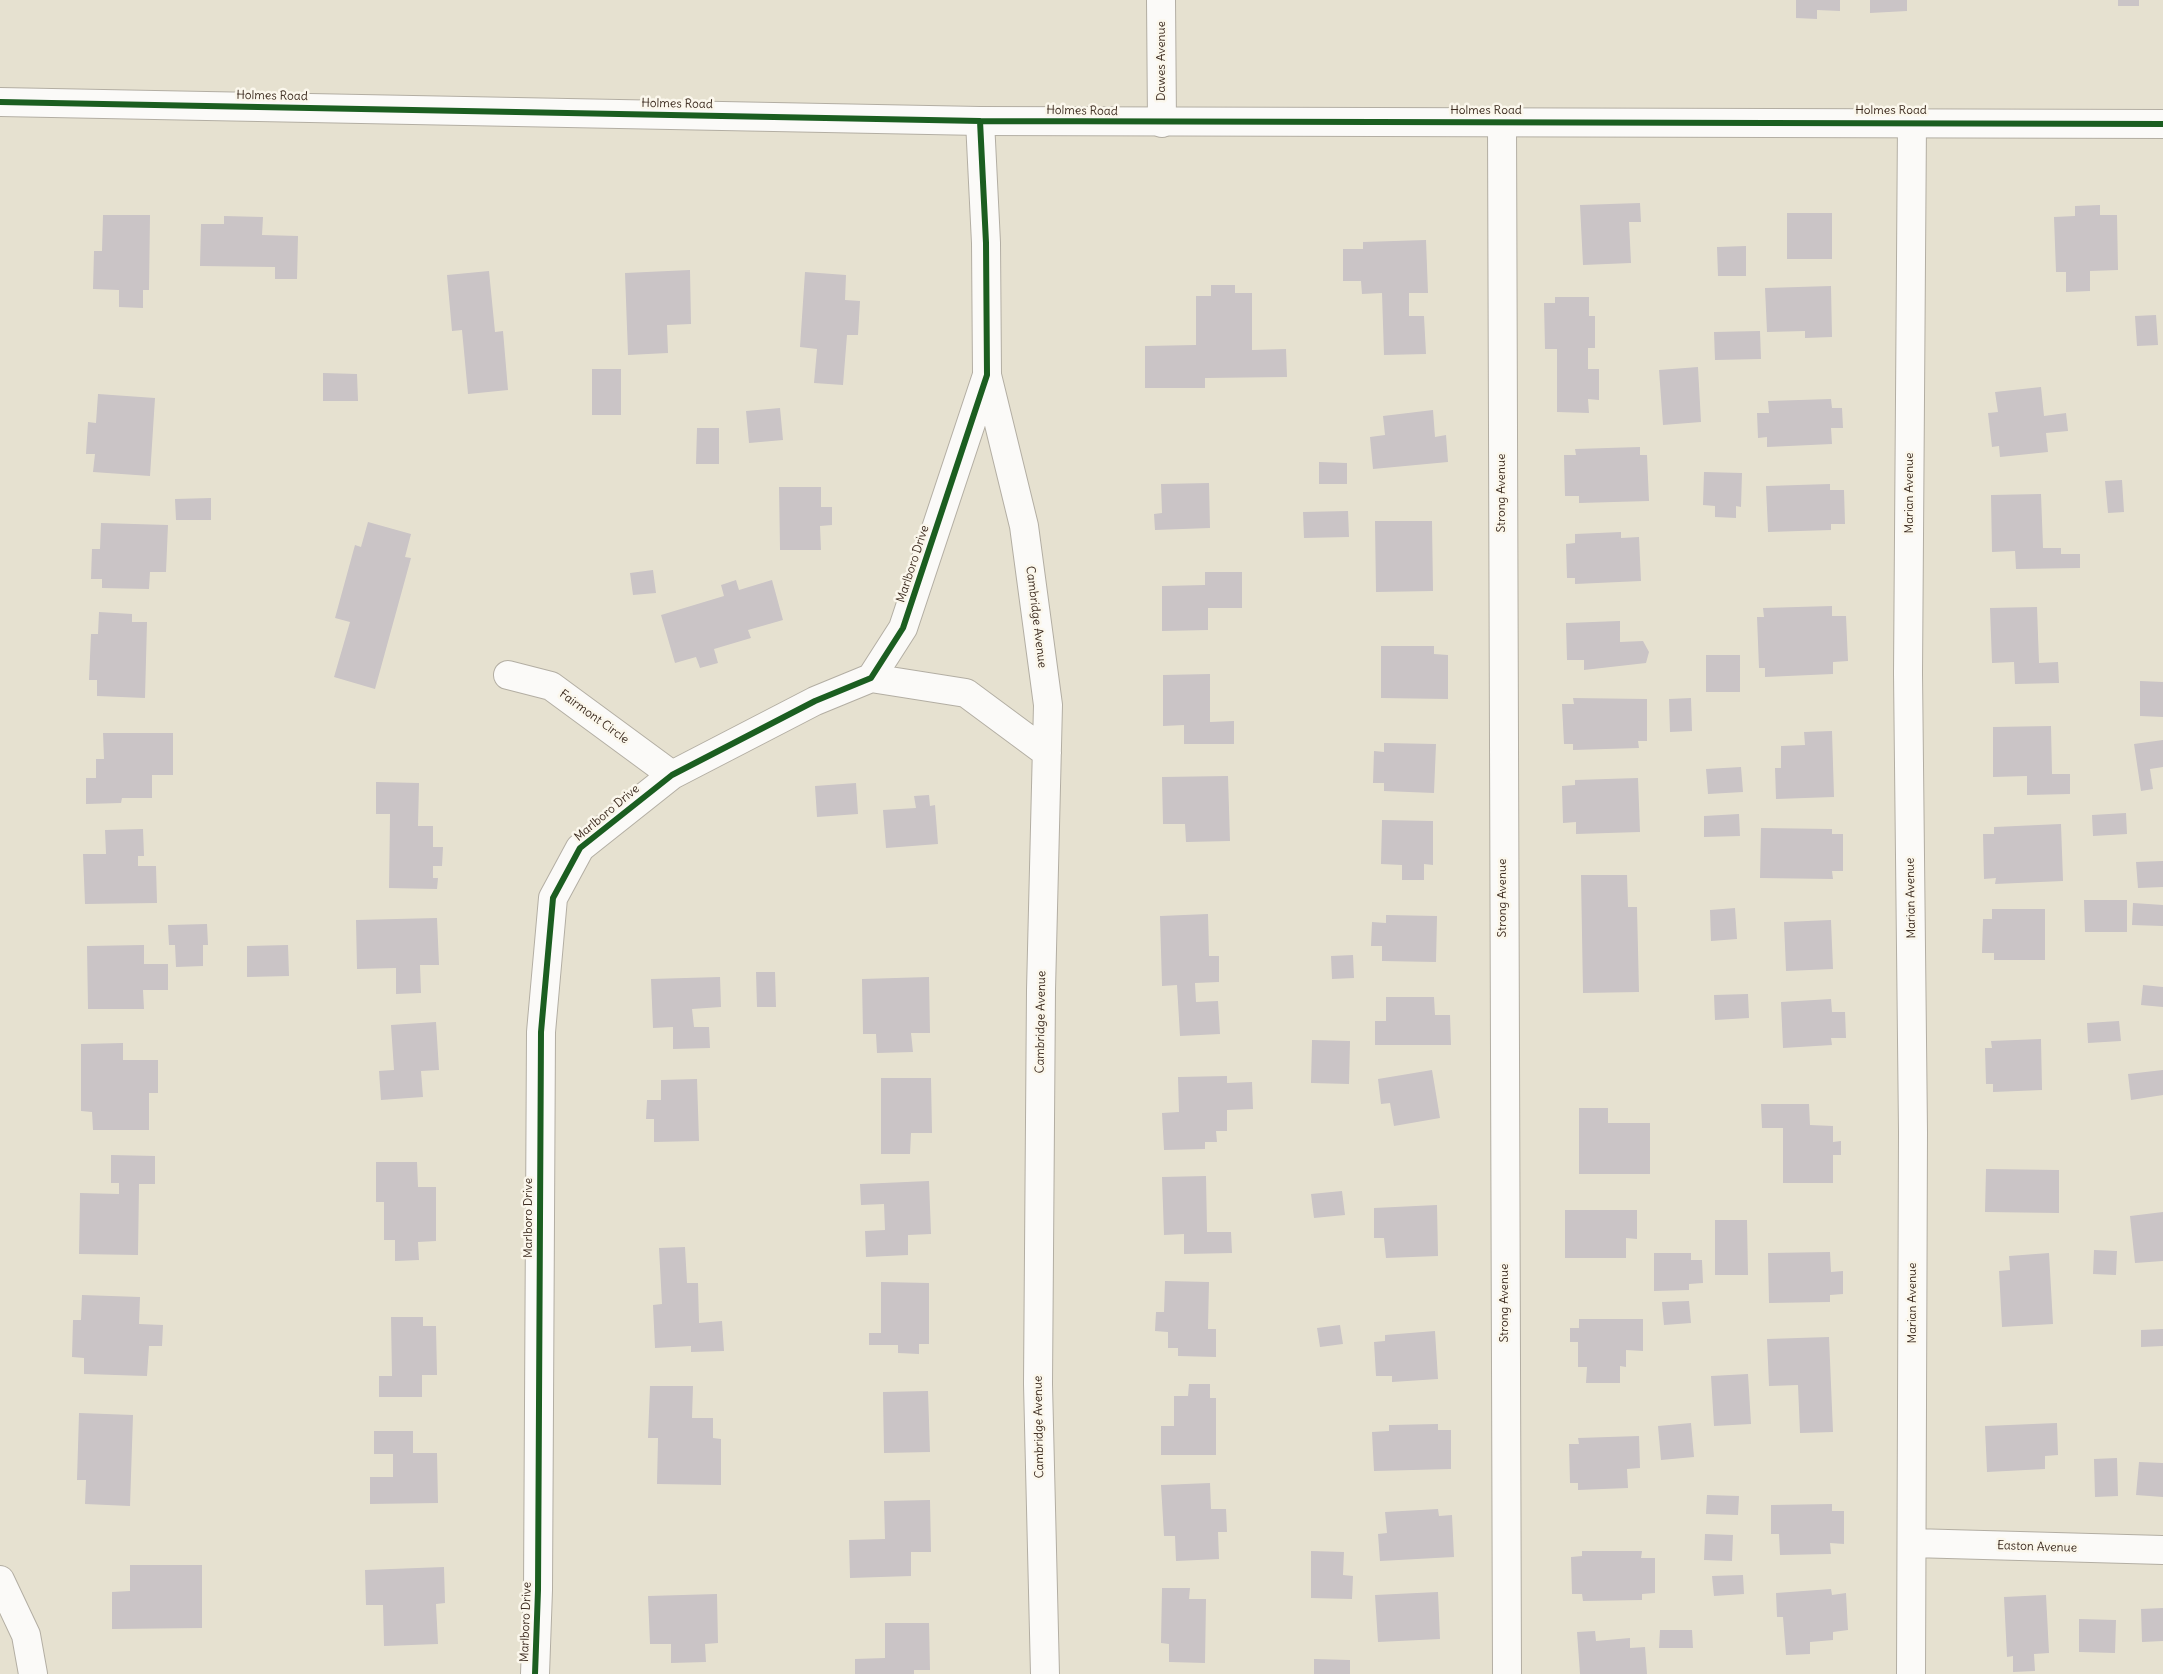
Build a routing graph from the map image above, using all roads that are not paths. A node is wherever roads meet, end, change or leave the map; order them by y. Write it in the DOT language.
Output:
graph roads {
  1 [pos="1162,0"];
  2 [pos="0,102"];
  3 [pos="980,121"];
  4 [pos="1502,122"];
  5 [pos="1912,122"];
  6 [pos="1162,123"];
  7 [pos="2163,124"];
  8 [pos="987,375"];
  9 [pos="508,675"];
  10 [pos="871,678"];
  11 [pos="1047,754"];
  12 [pos="672,774"];
  13 [pos="1912,1543"];
  14 [pos="2163,1550"];
  15 [pos="0,1580"];
  16 [pos="33,1674"];
  17 [pos="535,1674"];
  18 [pos="1045,1674"];
  19 [pos="1507,1674"];
  20 [pos="1912,1674"];
  1 -- 6 [label="street, Dawes Avenue"];
  2 -- 3 [label="street, Holmes Road"];
  3 -- 6 [label="street, Holmes Road"];
  3 -- 8 [label="street, Marlboro Drive"];
  4 -- 5 [label="street, Holmes Road"];
  4 -- 6 [label="street, Holmes Road"];
  4 -- 19 [label="street, Strong Avenue"];
  5 -- 7 [label="street, Holmes Road"];
  5 -- 13 [label="street, Marian Avenue"];
  8 -- 10 [label="street, Marlboro Drive"];
  8 -- 11 [label="street, Cambridge Avenue"];
  9 -- 12 [label="street, Fairmont Circle"];
  10 -- 11 [label="street"];
  10 -- 12 [label="street, Marlboro Drive"];
  11 -- 18 [label="street, Cambridge Avenue"];
  12 -- 17 [label="street, Marlboro Drive"];
  13 -- 14 [label="street, Easton Avenue"];
  13 -- 20 [label="street, Marian Avenue"];
  15 -- 16 [label="street"];
}
